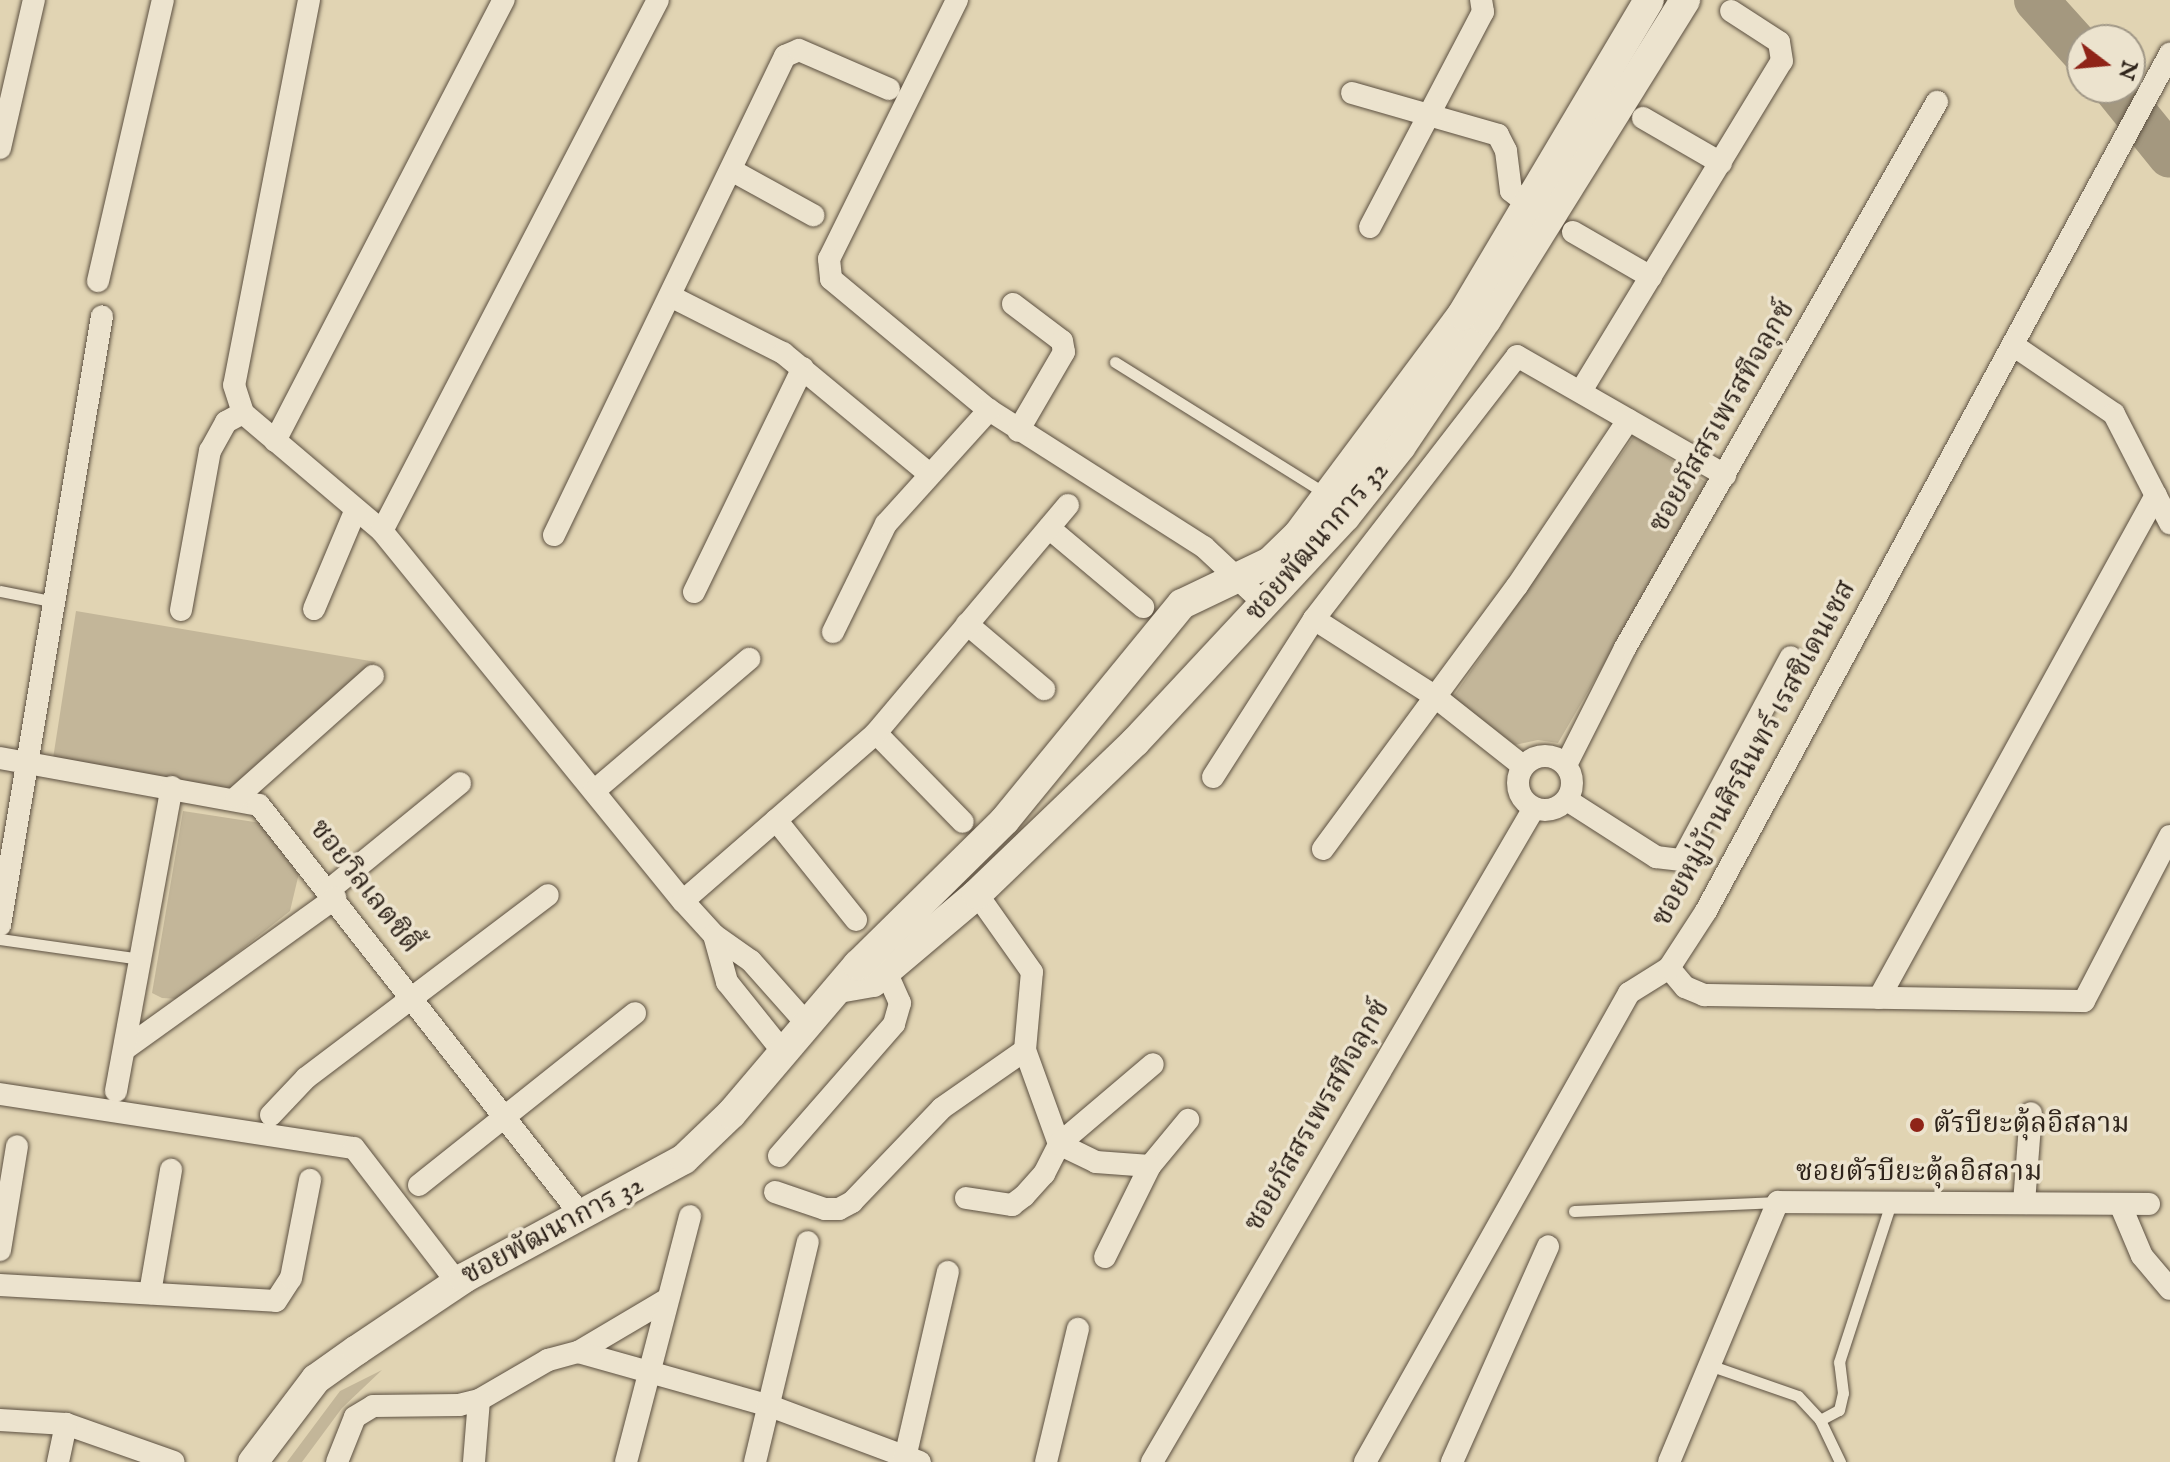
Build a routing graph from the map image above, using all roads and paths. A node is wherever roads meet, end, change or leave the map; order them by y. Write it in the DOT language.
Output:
graph roads {
  1 [pos="34,0"];
  2 [pos="163,0"];
  3 [pos="309,0"];
  4 [pos="504,0"];
  5 [pos="658,0"];
  6 [pos="957,0"];
  7 [pos="1481,0"];
  8 [pos="1649,0"];
  9 [pos="1685,0"];
  10 [pos="1731,11"];
  11 [pos="2170,54"];
  12 [pos="889,89"];
  13 [pos="1352,93"];
  14 [pos="1937,102"];
  15 [pos="1430,112"];
  16 [pos="1643,118"];
  17 [pos="0,148"];
  18 [pos="1721,163"];
  19 [pos="731,170"];
  20 [pos="1528,204"];
  21 [pos="813,215"];
  22 [pos="1370,227"];
  23 [pos="1573,232"];
  24 [pos="1651,277"];
  25 [pos="98,281"];
  26 [pos="670,296"];
  27 [pos="1013,304"];
  28 [pos="102,316"];
  29 [pos="2013,345"];
  30 [pos="1115,362"];
  31 [pos="803,368"];
  32 [pos="1581,391"];
  33 [pos="989,410"];
  34 [pos="243,413"];
  35 [pos="1628,420"];
  36 [pos="1018,431"];
  37 [pos="275,441"];
  38 [pos="928,473"];
  39 [pos="1725,475"];
  40 [pos="2156,495"];
  41 [pos="1329,496"];
  42 [pos="1068,505"];
  43 [pos="356,509"];
  44 [pos="2170,523"];
  45 [pos="1049,528"];
  46 [pos="382,531"];
  47 [pos="554,535"];
  48 [pos="1237,579"];
  49 [pos="0,591"];
  50 [pos="694,592"];
  51 [pos="56,602"];
  52 [pos="1265,604"];
  53 [pos="1143,607"];
  54 [pos="314,609"];
  55 [pos="181,610"];
  56 [pos="1314,619"];
  57 [pos="967,624"];
  58 [pos="833,632"];
  59 [pos="1791,657"];
  60 [pos="749,659"];
  61 [pos="373,676"];
  62 [pos="1044,689"];
  63 [pos="1433,695"];
  64 [pos="876,733"];
  65 [pos="0,758"];
  66 [pos="30,763"];
  67 [pos="1566,765"];
  68 [pos="1523,766"];
  69 [pos="1213,777"];
  70 [pos="460,783"];
  71 [pos="172,787"];
  72 [pos="594,791"];
  73 [pos="237,797"];
  74 [pos="1567,800"];
  75 [pos="1534,808"];
  76 [pos="776,820"];
  77 [pos="963,822"];
  78 [pos="2170,836"];
  79 [pos="1323,849"];
  80 [pos="332,894"];
  81 [pos="977,894"];
  82 [pos="548,895"];
  83 [pos="683,901"];
  84 [pos="856,920"];
  85 [pos="0,925"];
  86 [pos="714,935"];
  87 [pos="0,939"];
  88 [pos="142,959"];
  89 [pos="1669,968"];
  90 [pos="886,971"];
  91 [pos="844,987"];
  92 [pos="1879,998"];
  93 [pos="414,1001"];
  94 [pos="635,1013"];
  95 [pos="807,1024"];
  96 [pos="125,1049"];
  97 [pos="1025,1050"];
  98 [pos="783,1052"];
  99 [pos="1153,1064"];
  100 [pos="116,1091"];
  101 [pos="0,1094"];
  102 [pos="2031,1113"];
  103 [pos="271,1115"];
  104 [pos="504,1117"];
  105 [pos="1188,1120"];
  106 [pos="1059,1144"];
  107 [pos="17,1146"];
  108 [pos="779,1156"];
  109 [pos="1150,1166"];
  110 [pos="171,1170"];
  111 [pos="310,1180"];
  112 [pos="419,1185"];
  113 [pos="775,1192"];
  114 [pos="966,1198"];
  115 [pos="1778,1202"];
  116 [pos="1891,1203"];
  117 [pos="2024,1203"];
  118 [pos="2120,1204"];
  119 [pos="2149,1204"];
  120 [pos="1574,1211"];
  121 [pos="582,1216"];
  122 [pos="690,1216"];
  123 [pos="808,1242"];
  124 [pos="1548,1246"];
  125 [pos="0,1250"];
  126 [pos="1105,1257"];
  127 [pos="948,1272"];
  128 [pos="457,1282"];
  129 [pos="0,1285"];
  130 [pos="2170,1289"];
  131 [pos="150,1293"];
  132 [pos="666,1300"];
  133 [pos="1078,1329"];
  134 [pos="578,1352"];
  135 [pos="1709,1365"];
  136 [pos="649,1373"];
  137 [pos="479,1400"];
  138 [pos="770,1406"];
  139 [pos="0,1420"];
  140 [pos="1820,1420"];
  141 [pos="66,1424"];
  142 [pos="1150,1459"];
  143 [pos="910,1460"];
  144 [pos="58,1462"];
  145 [pos="174,1462"];
  146 [pos="253,1462"];
  147 [pos="337,1462"];
  148 [pos="474,1462"];
  149 [pos="626,1462"];
  150 [pos="755,1462"];
  151 [pos="1046,1462"];
  152 [pos="1365,1462"];
  153 [pos="1452,1462"];
  154 [pos="1669,1462"];
  155 [pos="1840,1462"];
  1 -- 17 [label="street"];
  2 -- 25 [label="street"];
  3 -- 34 [label="street"];
  4 -- 37 [label="street"];
  5 -- 46 [label="street"];
  6 -- 33 [label="street"];
  7 -- 15 [label="street"];
  8 -- 20 [label="street, ซอยพัฒนาการ 32"];
  9 -- 52 [label="street, ซอยพัฒนาการ 32"];
  10 -- 18 [label="street"];
  11 -- 29 [label="street, ซอยหมู่บ้านศิรนินทร์ เรสซิเดนเซส"];
  12 -- 19 [label="street"];
  13 -- 15 [label="street"];
  14 -- 39 [label="street, ซอยภัสสรเพรสทีจลุกซ์"];
  15 -- 20 [label="street"];
  15 -- 22 [label="street"];
  16 -- 18 [label="street"];
  18 -- 24 [label="street"];
  19 -- 21 [label="street"];
  19 -- 26 [label="street"];
  20 -- 41 [label="street, ซอยพัฒนาการ 32"];
  23 -- 24 [label="street"];
  24 -- 32 [label="street"];
  26 -- 31 [label="street"];
  26 -- 47 [label="street"];
  27 -- 36 [label="street"];
  28 -- 51 [label="street"];
  29 -- 40 [label="street"];
  29 -- 89 [label="street, ซอยหมู่บ้านศิรนินทร์ เรสซิเดนเซส"];
  30 -- 41 [label="lane"];
  31 -- 38 [label="street"];
  31 -- 50 [label="street"];
  32 -- 35 [label="street"];
  32 -- 56 [label="street"];
  33 -- 36 [label="street"];
  33 -- 38 [label="street"];
  34 -- 37 [label="street"];
  34 -- 55 [label="street"];
  35 -- 39 [label="street"];
  35 -- 63 [label="street"];
  36 -- 48 [label="street"];
  37 -- 43 [label="street"];
  38 -- 58 [label="street"];
  39 -- 67 [label="street, ซอยภัสสรเพรสทีจลุกซ์"];
  40 -- 44 [label="street"];
  40 -- 92 [label="street"];
  41 -- 48 [label="street, ซอยพัฒนาการ 32"];
  42 -- 45 [label="street"];
  43 -- 46 [label="street"];
  43 -- 54 [label="street"];
  45 -- 53 [label="street"];
  45 -- 57 [label="street"];
  46 -- 72 [label="street"];
  48 -- 52 [label="street"];
  48 -- 91 [label="street, ซอยพัฒนาการ 32"];
  49 -- 51 [label="lane"];
  51 -- 66 [label="street"];
  52 -- 81 [label="street, ซอยพัฒนาการ 32"];
  56 -- 63 [label="street"];
  56 -- 69 [label="street"];
  57 -- 62 [label="street"];
  57 -- 64 [label="street"];
  59 -- 74 [label="street"];
  60 -- 72 [label="street"];
  61 -- 73 [label="street"];
  63 -- 68 [label="street"];
  63 -- 79 [label="street"];
  64 -- 76 [label="street"];
  64 -- 77 [label="street"];
  65 -- 66 [label="street, ซอยวิลเลตซิตี้"];
  66 -- 71 [label="street, ซอยวิลเลตซิตี้"];
  66 -- 85 [label="street"];
  67 -- 68 [label="street"];
  67 -- 74 [label="street, ซอยภัสสรเพรสทีจลุกซ์"];
  68 -- 75 [label="street"];
  70 -- 80 [label="street"];
  71 -- 73 [label="street, ซอยวิลเลตซิตี้"];
  71 -- 88 [label="street"];
  72 -- 83 [label="street"];
  73 -- 80 [label="street, ซอยวิลเลตซิตี้"];
  74 -- 75 [label="street"];
  75 -- 142 [label="street, ซอยภัสสรเพรสทีจลุกซ์"];
  76 -- 83 [label="street"];
  76 -- 84 [label="street"];
  78 -- 92 [label="street"];
  80 -- 93 [label="street, ซอยวิลเลตซิตี้"];
  80 -- 96 [label="street"];
  81 -- 90 [label="street, ซอยพัฒนาการ 32"];
  81 -- 97 [label="street"];
  82 -- 93 [label="street"];
  83 -- 86 [label="street"];
  86 -- 95 [label="street"];
  86 -- 98 [label="street"];
  87 -- 88 [label="lane"];
  88 -- 96 [label="street"];
  89 -- 92 [label="street"];
  89 -- 152 [label="street, ซอยหมู่บ้านศิรนินทร์ เรสซิเดนเซส"];
  90 -- 91 [label="street, ซอยพัฒนาการ 32"];
  90 -- 108 [label="street"];
  91 -- 95 [label="street, ซอยพัฒนาการ 32"];
  93 -- 103 [label="street"];
  93 -- 104 [label="street, ซอยวิลเลตซิตี้"];
  94 -- 104 [label="street"];
  95 -- 98 [label="street, ซอยพัฒนาการ 32"];
  96 -- 100 [label="street"];
  97 -- 106 [label="street"];
  97 -- 113 [label="street"];
  98 -- 121 [label="street, ซอยพัฒนาการ 32"];
  99 -- 106 [label="street"];
  101 -- 128 [label="street"];
  102 -- 117 [label="street"];
  104 -- 112 [label="street"];
  104 -- 121 [label="street, ซอยวิลเลตซิตี้"];
  105 -- 109 [label="street"];
  106 -- 109 [label="street"];
  106 -- 114 [label="street"];
  107 -- 125 [label="street"];
  109 -- 126 [label="street"];
  110 -- 131 [label="street"];
  111 -- 131 [label="street"];
  115 -- 116 [label="street, ซอยตัรบียะตุ้ลอิสลาม"];
  115 -- 120 [label="lane"];
  115 -- 135 [label="street, ซอยตัรบียะตุ้ลอิสลาม"];
  116 -- 117 [label="street, ซอยตัรบียะตุ้ลอิสลาม"];
  116 -- 140 [label="lane"];
  117 -- 118 [label="street, ซอยตัรบียะตุ้ลอิสลาม"];
  118 -- 119 [label="street, ซอยตัรบียะตุ้ลอิสลาม"];
  118 -- 130 [label="street"];
  121 -- 128 [label="street, ซอยพัฒนาการ 32"];
  122 -- 132 [label="street"];
  123 -- 138 [label="street"];
  124 -- 153 [label="street"];
  127 -- 143 [label="street"];
  128 -- 146 [label="street, ซอยพัฒนาการ 32"];
  129 -- 131 [label="street"];
  132 -- 134 [label="street"];
  132 -- 136 [label="street"];
  133 -- 151 [label="street"];
  134 -- 136 [label="street"];
  134 -- 137 [label="street"];
  135 -- 140 [label="lane"];
  135 -- 154 [label="street, ซอยตัรบียะตุ้ลอิสลาม"];
  136 -- 138 [label="street"];
  136 -- 149 [label="street"];
  137 -- 147 [label="street"];
  137 -- 148 [label="street"];
  138 -- 143 [label="street"];
  138 -- 150 [label="street"];
  139 -- 141 [label="street"];
  140 -- 155 [label="lane"];
  141 -- 144 [label="street"];
  141 -- 145 [label="street"];
}
